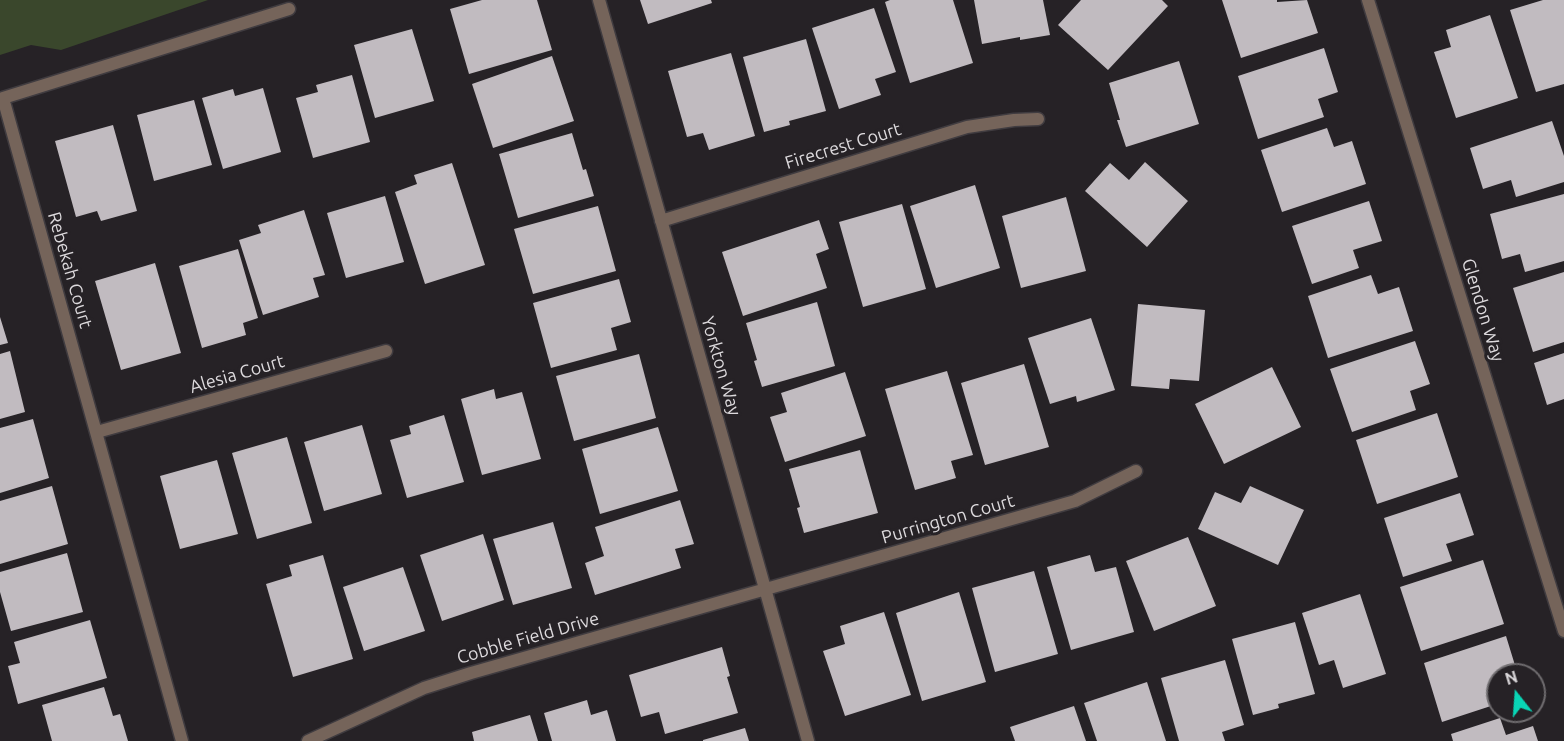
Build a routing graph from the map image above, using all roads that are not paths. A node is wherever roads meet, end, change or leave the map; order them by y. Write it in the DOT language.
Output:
graph roads {
  1 [pos="599,0"];
  2 [pos="1368,0"];
  3 [pos="289,9"];
  4 [pos="1038,119"];
  5 [pos="661,221"];
  6 [pos="386,351"];
  7 [pos="97,432"];
  8 [pos="1136,471"];
  9 [pos="765,590"];
  10 [pos="1564,631"];
  11 [pos="182,741"];
  12 [pos="308,741"];
  13 [pos="808,741"];
  1 -- 5 [label="street, Yorkton Way"];
  2 -- 10 [label="street, Glendon Way"];
  3 -- 7 [label="street, Rebekah Court"];
  4 -- 5 [label="street, Firecrest Court"];
  5 -- 9 [label="street, Yorkton Way"];
  6 -- 7 [label="street, Alesia Court"];
  7 -- 11 [label="street, Rebekah Court"];
  8 -- 9 [label="street, Purrington Court"];
  9 -- 12 [label="street, Cobble Field Drive"];
  9 -- 13 [label="street, Yorkton Way"];
}
